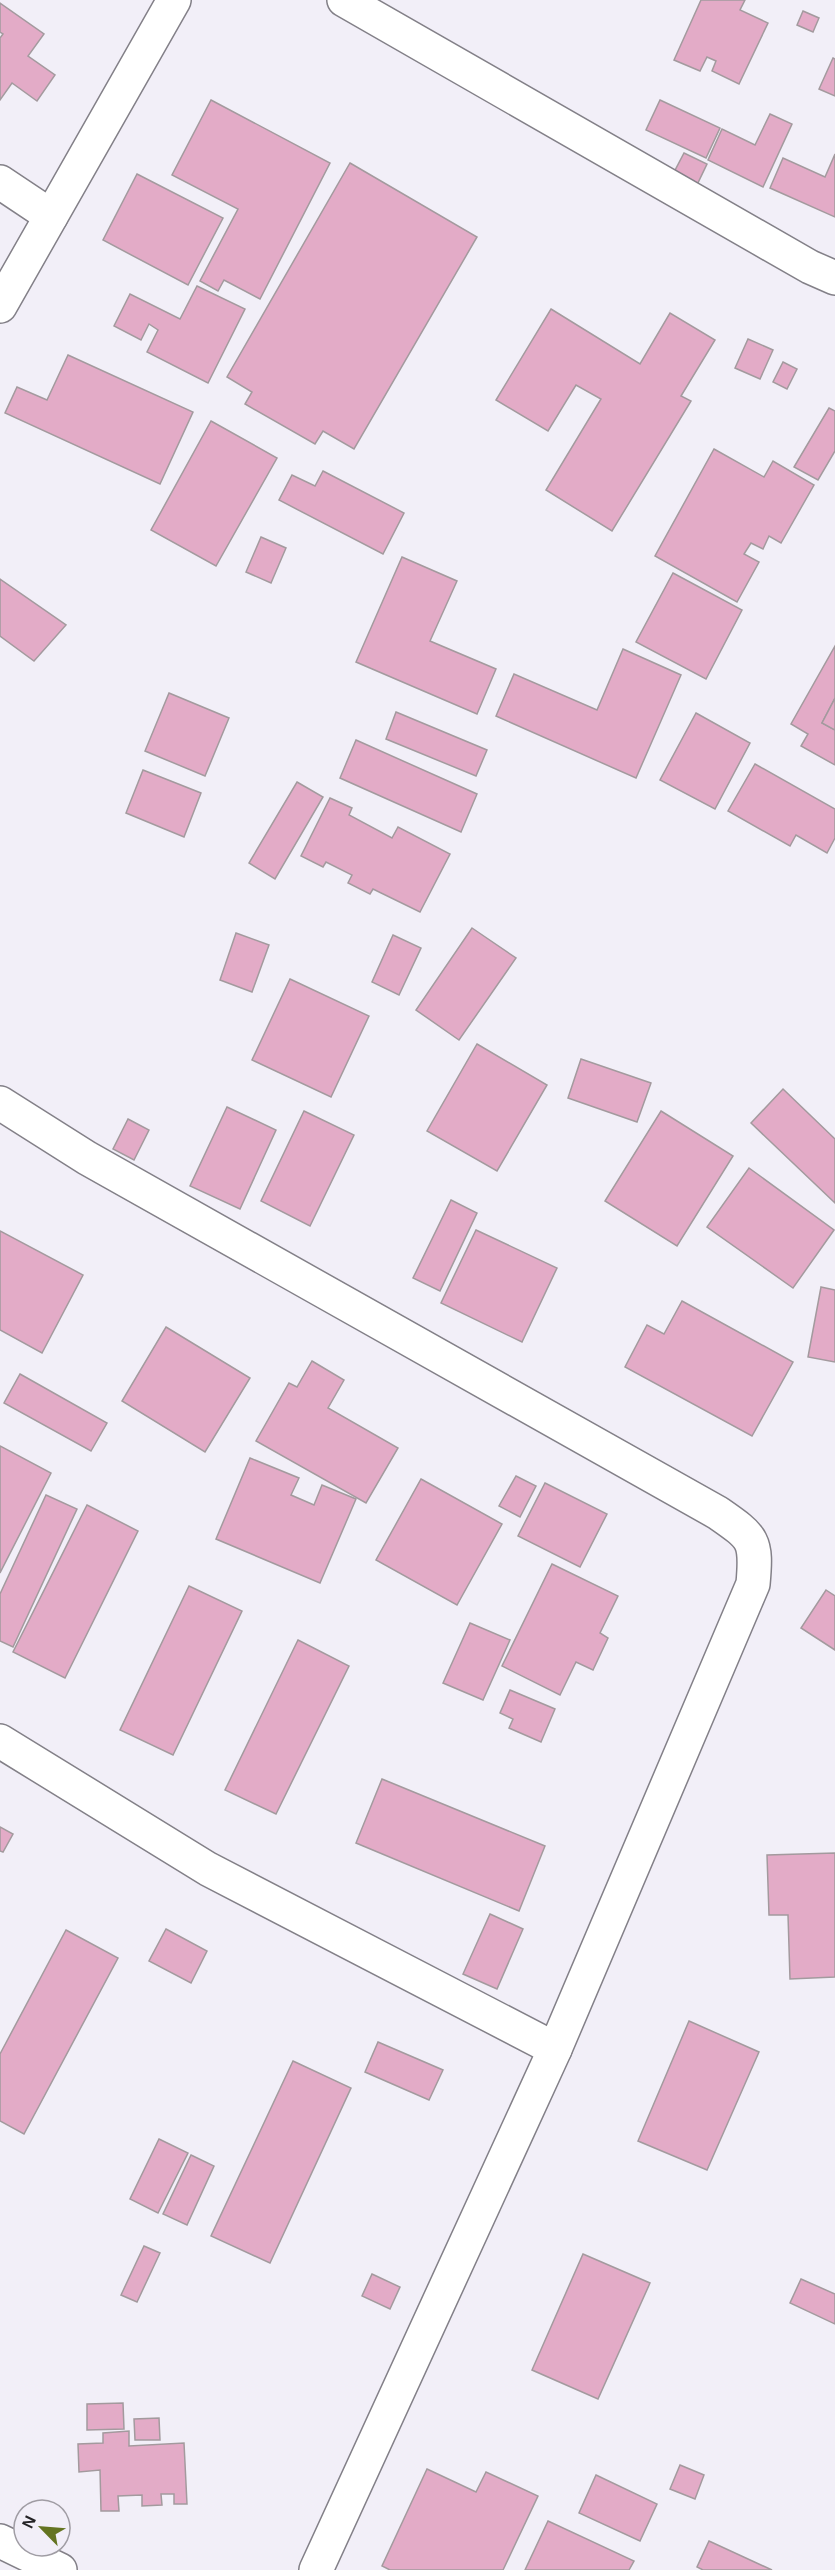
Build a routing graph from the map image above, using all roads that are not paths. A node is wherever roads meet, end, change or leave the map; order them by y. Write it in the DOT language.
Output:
graph roads {
  1 [pos="174,0"];
  2 [pos="344,0"];
  3 [pos="0,182"];
  4 [pos="51,216"];
  5 [pos="835,278"];
  6 [pos="0,306"];
  7 [pos="0,1103"];
  8 [pos="0,1741"];
  9 [pos="555,2049"];
  10 [pos="0,2541"];
  11 [pos="60,2570"];
  12 [pos="316,2570"];
  1 -- 4 [label="street"];
  2 -- 5 [label="street"];
  3 -- 4 [label="street"];
  4 -- 6 [label="street"];
  7 -- 9 [label="street"];
  8 -- 9 [label="street"];
  9 -- 12 [label="street"];
  10 -- 11 [label="street"];
}
